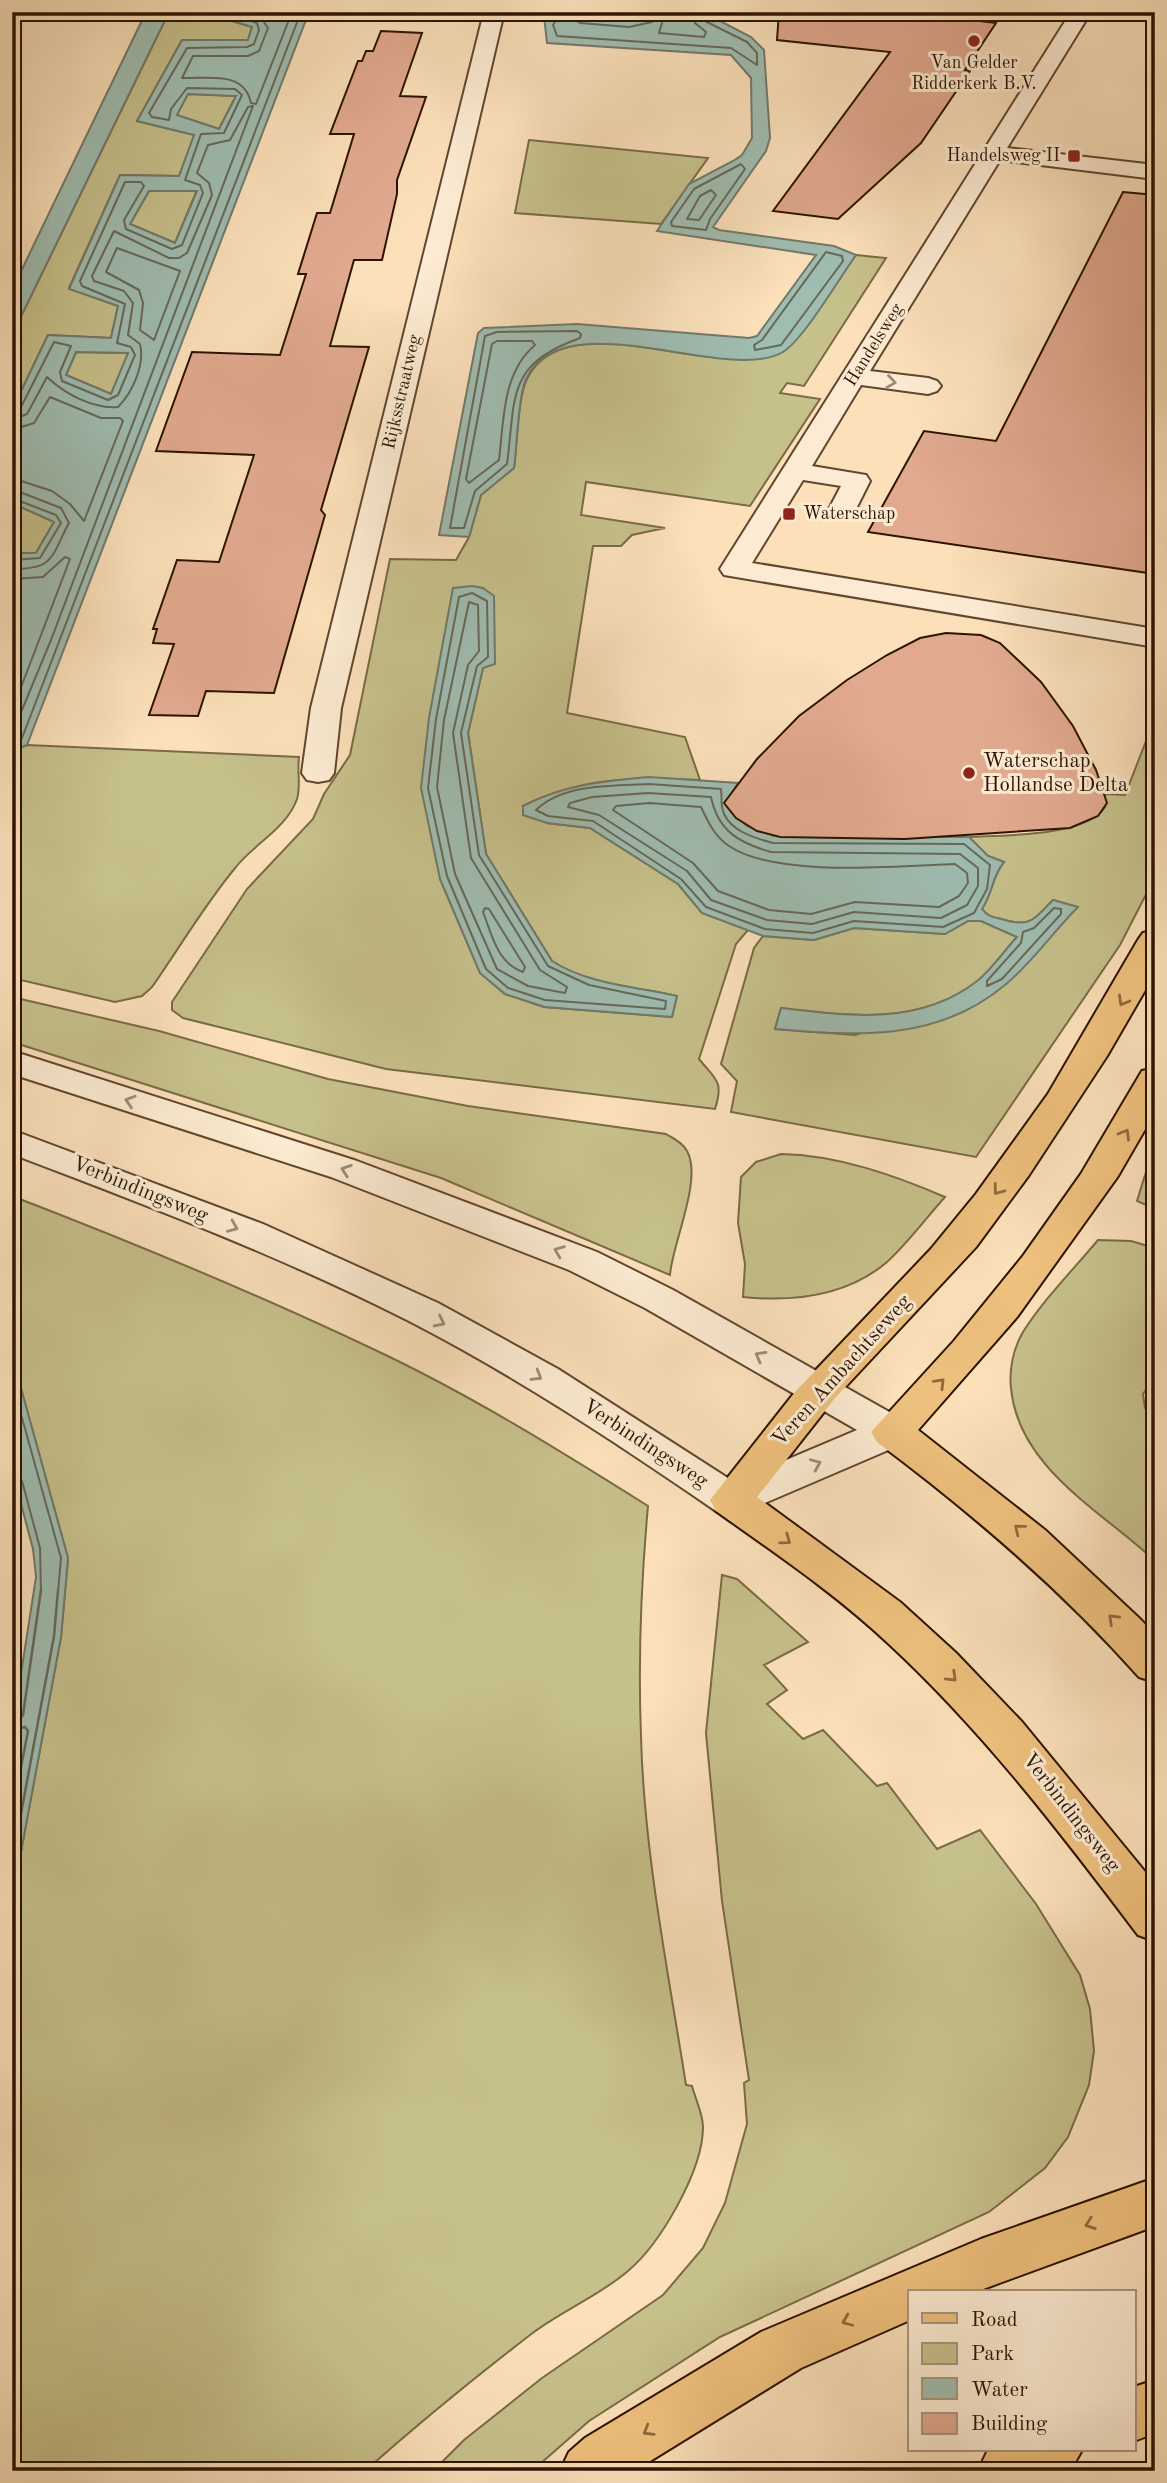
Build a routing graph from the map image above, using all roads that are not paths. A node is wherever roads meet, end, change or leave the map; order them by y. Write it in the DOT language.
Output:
graph roads {
  1 [pos="494,12"];
  2 [pos="1081,12"];
  3 [pos="993,153"];
  4 [pos="1155,172"];
  5 [pos="854,377"];
  6 [pos="928,386"];
  7 [pos="793,471"];
  8 [pos="843,509"];
  9 [pos="1155,638"];
  10 [pos="318,773"];
  11 [pos="1155,940"];
  12 [pos="12,1062"];
  13 [pos="1155,1079"];
  14 [pos="12,1141"];
  15 [pos="820,1389"];
  16 [pos="892,1432"];
  17 [pos="731,1500"];
  18 [pos="1155,1665"];
  19 [pos="1155,1921"];
  20 [pos="1155,2202"];
  21 [pos="920,2290"];
  22 [pos="908,2295"];
  23 [pos="1155,2406"];
  24 [pos="1136,2413"];
  25 [pos="1049,2452"];
  26 [pos="589,2471"];
  27 [pos="1007,2471"];
  1 -- 10 [label="street, Rijksstraatweg"];
  2 -- 3 [label="street, Handelsweg"];
  3 -- 4 [label="street"];
  3 -- 5 [label="street, Handelsweg"];
  5 -- 6 [label="street, one-way"];
  5 -- 7 [label="street, Handelsweg"];
  7 -- 8 [label="street"];
  7 -- 9 [label="street, Handelsweg"];
  11 -- 15 [label="main road, Veren Ambachtseweg, one-way"];
  15 -- 12 [label="street, one-way"];
  16 -- 13 [label="main road, Veren Ambachtseweg, one-way"];
  14 -- 17 [label="street, Verbindingsweg, one-way"];
  15 -- 16 [label="street"];
  15 -- 17 [label="main road, Veren Ambachtseweg"];
  17 -- 16 [label="street, Veren Ambachtseweg, one-way"];
  18 -- 16 [label="main road, one-way"];
  17 -- 19 [label="main road, Verbindingsweg, one-way"];
  20 -- 21 [label="main road, one-way"];
  22 -- 26 [label="main road, one-way"];
  23 -- 24 [label="main road"];
  25 -- 27 [label="main road"];
}
